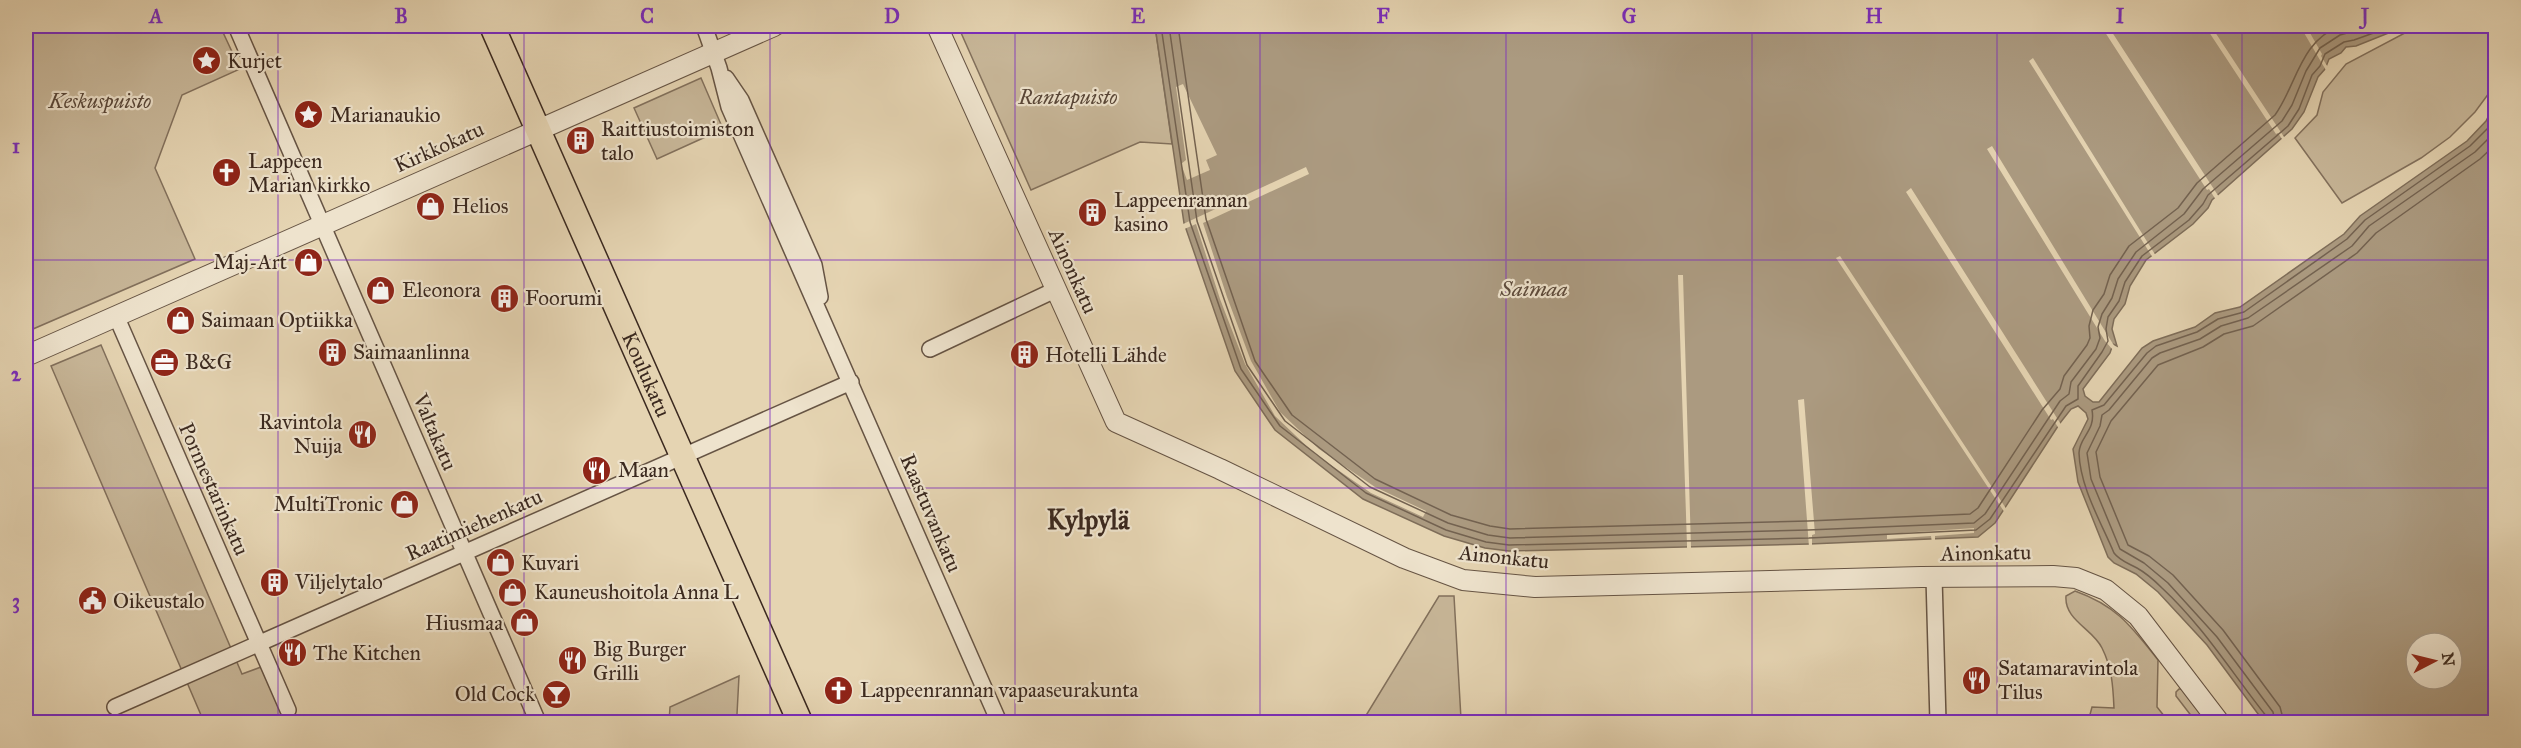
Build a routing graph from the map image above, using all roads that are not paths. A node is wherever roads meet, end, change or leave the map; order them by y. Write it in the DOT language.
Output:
graph roads {
  1 [pos="236,26"];
  2 [pos="492,26"];
  3 [pos="774,26"];
  4 [pos="936,26"];
  5 [pos="709,42"];
  6 [pos="537,130"];
  7 [pos="323,225"];
  8 [pos="1055,290"];
  9 [pos="117,318"];
  10 [pos="930,349"];
  11 [pos="26,356"];
  12 [pos="851,382"];
  13 [pos="682,456"];
  14 [pos="464,552"];
  15 [pos="1934,577"];
  16 [pos="259,644"];
  17 [pos="115,707"];
  18 [pos="288,710"];
  19 [pos="538,723"];
  20 [pos="800,723"];
  21 [pos="999,723"];
  22 [pos="1938,723"];
  23 [pos="2219,723"];
  1 -- 7 [label="street, Valtakatu"];
  2 -- 6 [label="main road, Koulukatu"];
  3 -- 5 [label="street, Kirkkokatu"];
  4 -- 8 [label="street, Ainonkatu"];
  5 -- 6 [label="street, Kirkkokatu"];
  5 -- 12 [label="street, Raastuvankatu"];
  6 -- 7 [label="street, Kirkkokatu"];
  6 -- 13 [label="main road, Koulukatu"];
  7 -- 9 [label="street, Kirkkokatu"];
  7 -- 14 [label="street, Valtakatu"];
  8 -- 10 [label="street"];
  8 -- 15 [label="street, Ainonkatu"];
  9 -- 11 [label="street, Kirkkokatu"];
  9 -- 16 [label="street, Pormestarinkatu"];
  12 -- 13 [label="street, Raatimiehenkatu"];
  12 -- 21 [label="street, Raastuvankatu"];
  13 -- 14 [label="street, Raatimiehenkatu"];
  13 -- 20 [label="main road, Koulukatu"];
  14 -- 16 [label="street, Raatimiehenkatu"];
  14 -- 19 [label="street, Valtakatu"];
  15 -- 22 [label="street"];
  15 -- 23 [label="street, Ainonkatu"];
  16 -- 17 [label="street, Raatimiehenkatu"];
  16 -- 18 [label="street, Pormestarinkatu"];
}
